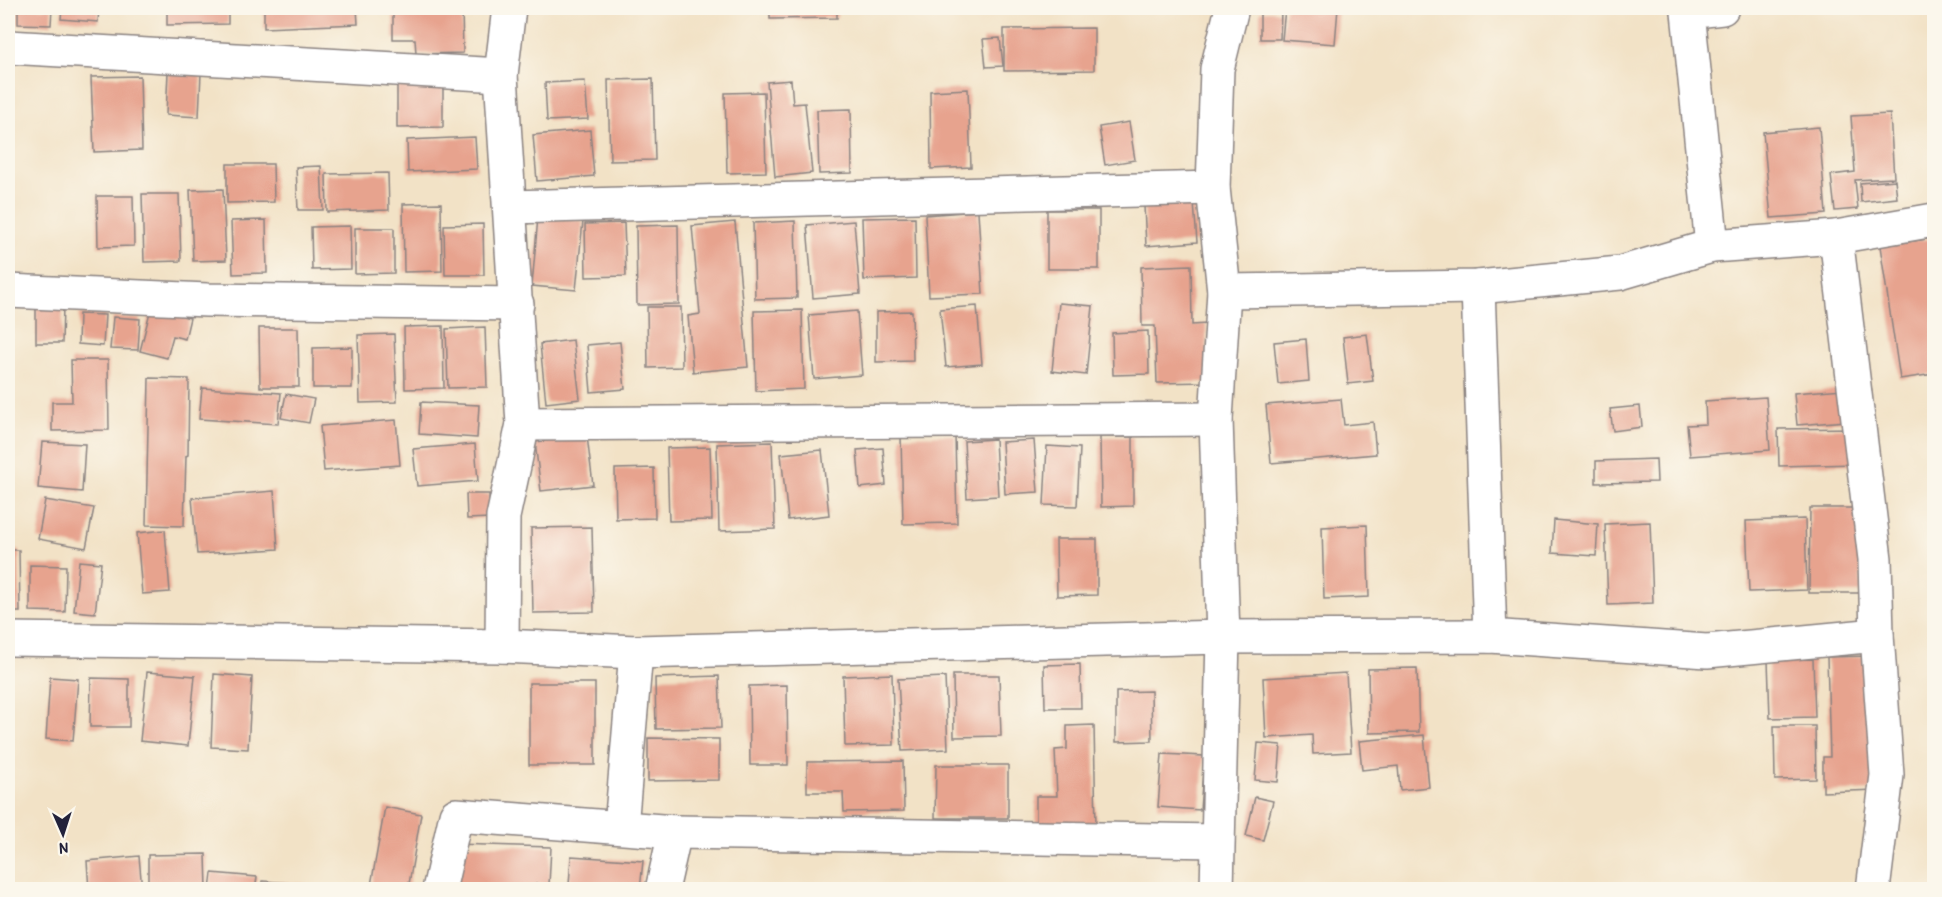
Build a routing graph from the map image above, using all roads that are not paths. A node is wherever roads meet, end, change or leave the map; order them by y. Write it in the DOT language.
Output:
graph roads {
  1 [pos="509,8"];
  2 [pos="1232,8"];
  3 [pos="1722,8"];
  4 [pos="8,47"];
  5 [pos="501,75"];
  6 [pos="1213,188"];
  7 [pos="510,207"];
  8 [pos="1935,220"];
  9 [pos="1836,237"];
  10 [pos="1712,246"];
  11 [pos="1478,287"];
  12 [pos="8,291"];
  13 [pos="1224,291"];
  14 [pos="517,304"];
  15 [pos="1216,419"];
  16 [pos="523,424"];
  17 [pos="1877,635"];
  18 [pos="1490,636"];
  19 [pos="1223,637"];
  20 [pos="8,639"];
  21 [pos="501,646"];
  22 [pos="636,652"];
  23 [pos="621,827"];
  24 [pos="675,832"];
  25 [pos="1217,841"];
  26 [pos="439,890"];
  27 [pos="662,890"];
  28 [pos="1217,890"];
  29 [pos="1873,890"];
  1 -- 5 [label="street"];
  2 -- 6 [label="street"];
  3 -- 10 [label="street"];
  4 -- 5 [label="street"];
  5 -- 7 [label="street"];
  6 -- 7 [label="street"];
  6 -- 13 [label="street"];
  7 -- 14 [label="street"];
  8 -- 9 [label="street"];
  9 -- 10 [label="street"];
  9 -- 17 [label="street"];
  10 -- 11 [label="street"];
  11 -- 13 [label="street"];
  11 -- 18 [label="street"];
  12 -- 14 [label="street"];
  13 -- 15 [label="street"];
  14 -- 16 [label="street"];
  15 -- 16 [label="street"];
  15 -- 19 [label="street"];
  16 -- 21 [label="street"];
  17 -- 18 [label="street"];
  17 -- 29 [label="street"];
  18 -- 19 [label="street"];
  19 -- 22 [label="street"];
  19 -- 25 [label="street"];
  20 -- 21 [label="street"];
  21 -- 22 [label="street"];
  22 -- 23 [label="street"];
  23 -- 24 [label="street"];
  23 -- 26 [label="street"];
  24 -- 25 [label="street"];
  24 -- 27 [label="street"];
  25 -- 28 [label="street"];
}
